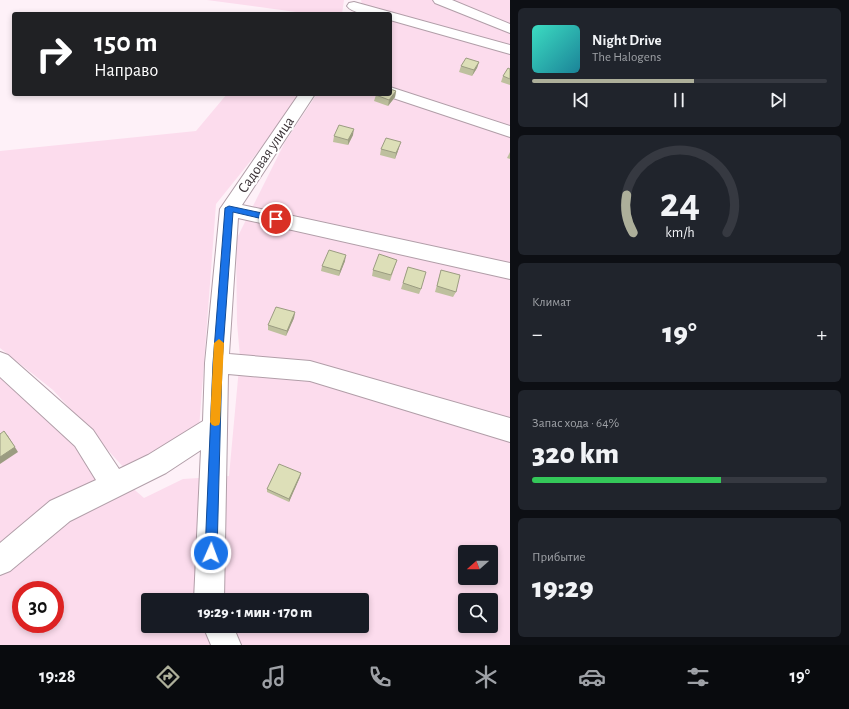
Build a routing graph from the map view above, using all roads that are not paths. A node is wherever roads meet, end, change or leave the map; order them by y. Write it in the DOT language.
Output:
graph roads {
  1 [pos="440,0"];
  2 [pos="354,7"];
  3 [pos="374,12"];
  4 [pos="392,17"];
  5 [pos="510,28"];
  6 [pos="510,50"];
  7 [pos="392,93"];
  8 [pos="306,96"];
  9 [pos="510,132"];
  10 [pos="229,208"];
  11 [pos="510,271"];
  12 [pos="0,362"];
  13 [pos="218,363"];
  14 [pos="215,427"];
  15 [pos="510,430"];
  16 [pos="114,485"];
  17 [pos="0,561"];
  18 [pos="209,593"];
  19 [pos="221,633"];
  20 [pos="226,645"];
  1 -- 5 [label="street"];
  2 -- 3 [label="street"];
  4 -- 6 [label="street"];
  7 -- 9 [label="street"];
  8 -- 10 [label="street, Садовая улица"];
  10 -- 11 [label="street"];
  10 -- 13 [label="street, Садовая улица"];
  12 -- 16 [label="street"];
  13 -- 14 [label="street, Садовая улица"];
  13 -- 15 [label="street"];
  14 -- 16 [label="street"];
  14 -- 18 [label="street, Садовая улица"];
  16 -- 17 [label="street"];
  19 -- 20 [label="street"];
}
